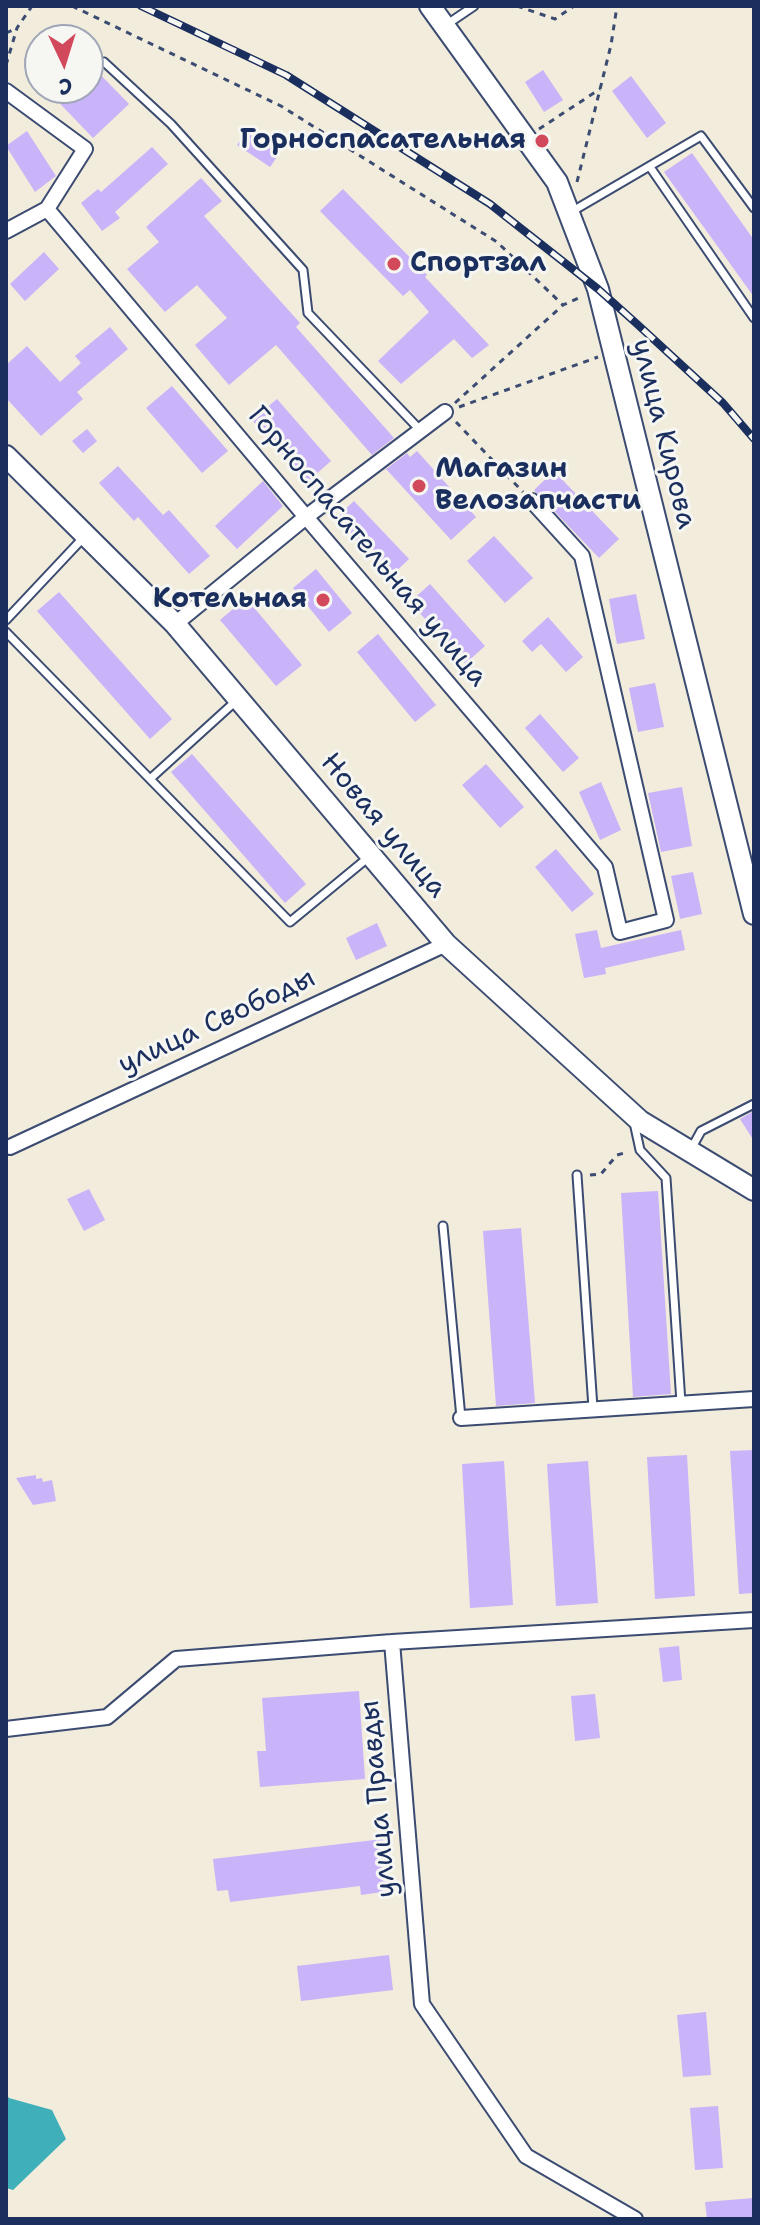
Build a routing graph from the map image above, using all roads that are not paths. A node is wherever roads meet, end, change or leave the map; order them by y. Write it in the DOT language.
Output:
graph roads {
  1 [pos="430,6"];
  2 [pos="474,6"];
  3 [pos="444,26"];
  4 [pos="104,62"];
  5 [pos="6,91"];
  6 [pos="650,167"];
  7 [pos="754,208"];
  8 [pos="47,209"];
  9 [pos="569,213"];
  10 [pos="6,231"];
  11 [pos="754,318"];
  12 [pos="445,412"];
  13 [pos="421,431"];
  14 [pos="6,456"];
  15 [pos="532,501"];
  16 [pos="306,517"];
  17 [pos="86,536"];
  18 [pos="6,620"];
  19 [pos="175,624"];
  20 [pos="6,632"];
  21 [pos="239,698"];
  22 [pos="150,779"];
  23 [pos="371,855"];
  24 [pos="754,914"];
  25 [pos="446,944"];
  26 [pos="754,1104"];
  27 [pos="640,1121"];
  28 [pos="10,1147"];
  29 [pos="690,1151"];
  30 [pos="577,1175"];
  31 [pos="754,1190"];
  32 [pos="443,1226"];
  33 [pos="754,1399"];
  34 [pos="681,1403"];
  35 [pos="593,1408"];
  36 [pos="461,1418"];
  37 [pos="754,1620"];
  38 [pos="392,1642"];
  39 [pos="6,1729"];
  40 [pos="635,2219"];
  1 -- 3 [label="main road, улица Кирова"];
  2 -- 3 [label="lane"];
  3 -- 9 [label="main road, улица Кирова"];
  4 -- 13 [label="lane"];
  5 -- 8 [label="street"];
  6 -- 7 [label="lane"];
  6 -- 9 [label="lane"];
  6 -- 11 [label="lane"];
  8 -- 10 [label="street"];
  8 -- 16 [label="street, Горноспасательная улица"];
  9 -- 24 [label="main road, улица Кирова"];
  12 -- 13 [label="street"];
  13 -- 16 [label="street"];
  14 -- 17 [label="main road, Новая улица"];
  15 -- 16 [label="street, Горноспасательная улица"];
  16 -- 19 [label="street"];
  17 -- 18 [label="lane"];
  17 -- 19 [label="main road, Новая улица"];
  19 -- 21 [label="main road, Новая улица"];
  20 -- 22 [label="lane"];
  21 -- 22 [label="lane"];
  21 -- 23 [label="main road, Новая улица"];
  22 -- 23 [label="lane"];
  23 -- 25 [label="main road, Новая улица"];
  25 -- 27 [label="main road, Новая улица"];
  25 -- 28 [label="street, улица Свободы"];
  26 -- 29 [label="lane"];
  27 -- 29 [label="main road, Новая улица"];
  27 -- 34 [label="lane"];
  29 -- 31 [label="main road, Новая улица"];
  30 -- 35 [label="lane"];
  32 -- 36 [label="lane"];
  33 -- 34 [label="street"];
  34 -- 35 [label="street"];
  35 -- 36 [label="street"];
  37 -- 38 [label="street"];
  38 -- 39 [label="street"];
  38 -- 40 [label="street, улица Правды"];
}
